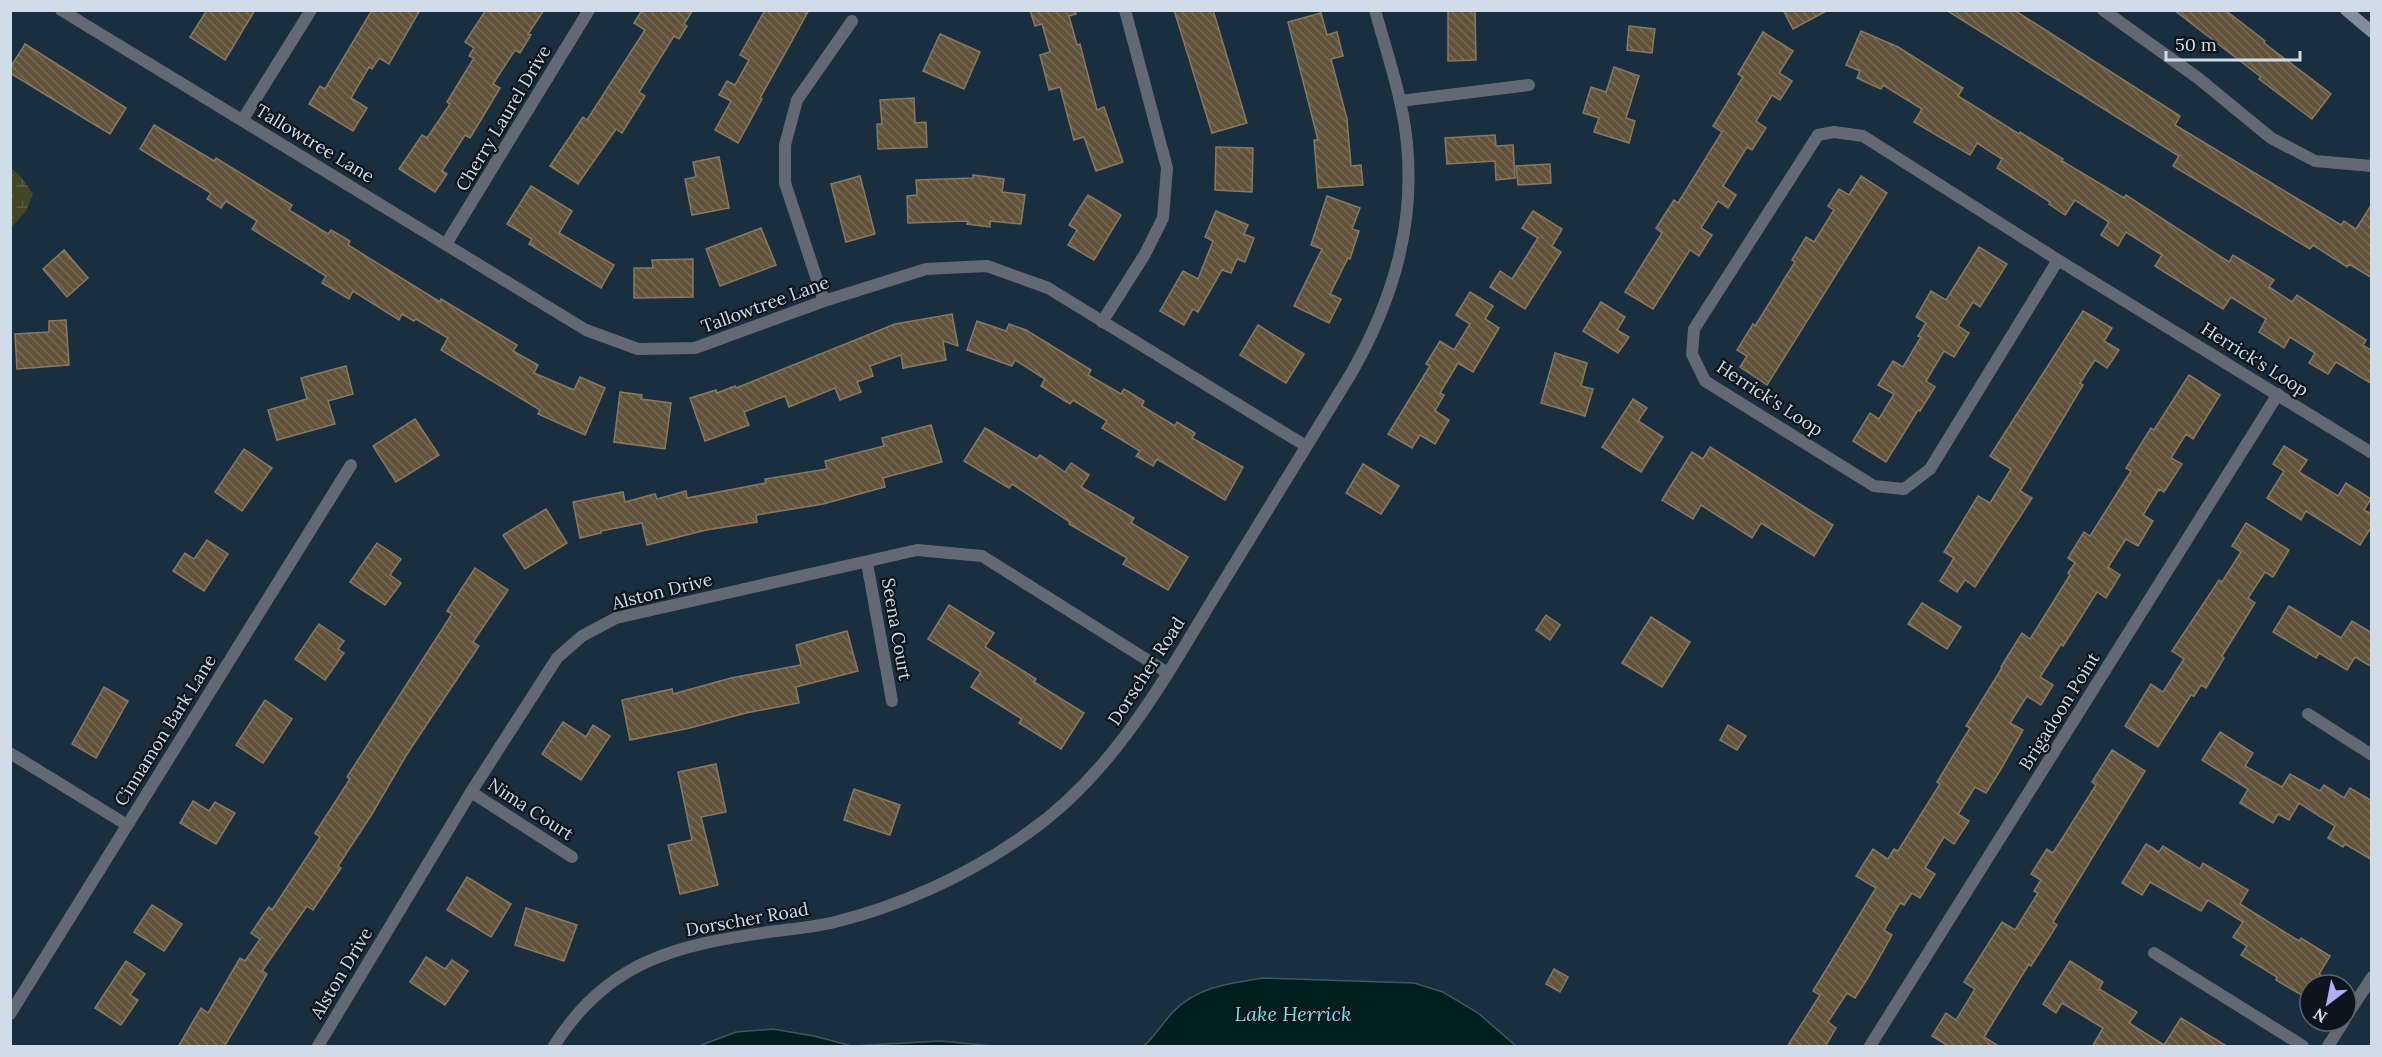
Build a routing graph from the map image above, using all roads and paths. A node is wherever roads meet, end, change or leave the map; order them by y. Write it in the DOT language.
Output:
graph roads {
  1 [pos="62,10"];
  2 [pos="311,10"];
  3 [pos="589,10"];
  4 [pos="1125,10"];
  5 [pos="1375,10"];
  6 [pos="2103,10"];
  7 [pos="2346,10"];
  8 [pos="852,21"];
  9 [pos="2372,32"];
  10 [pos="1528,85"];
  11 [pos="1400,101"];
  12 [pos="243,119"];
  13 [pos="2372,166"];
  14 [pos="447,244"];
  15 [pos="2058,260"];
  16 [pos="824,301"];
  17 [pos="1102,322"];
  18 [pos="2278,394"];
  19 [pos="1306,446"];
  20 [pos="2372,453"];
  21 [pos="351,465"];
  22 [pos="867,563"];
  23 [pos="1168,673"];
  24 [pos="892,701"];
  25 [pos="2308,714"];
  26 [pos="10,753"];
  27 [pos="2372,755"];
  28 [pos="471,792"];
  29 [pos="127,825"];
  30 [pos="572,857"];
  31 [pos="2154,953"];
  32 [pos="2372,977"];
  33 [pos="2358,999"];
  34 [pos="10,1014"];
  35 [pos="2336,1033"];
  36 [pos="318,1047"];
  37 [pos="554,1047"];
  38 [pos="1870,1047"];
  39 [pos="2303,1047"];
  40 [pos="2328,1047"];
  1 -- 12 [label="street, Tallowtree Lane"];
  2 -- 12 [label="street"];
  3 -- 14 [label="street, Cherry Laurel Drive"];
  4 -- 17 [label="street"];
  5 -- 11 [label="street, Dorscher Road"];
  6 -- 13 [label="street"];
  7 -- 9 [label="main road"];
  8 -- 16 [label="street"];
  10 -- 11 [label="street"];
  11 -- 19 [label="street, Dorscher Road"];
  12 -- 14 [label="street, Tallowtree Lane"];
  14 -- 16 [label="street, Tallowtree Lane"];
  15 -- 15 [label="street, Herrick's Loop"];
  15 -- 18 [label="street, Herrick's Loop"];
  16 -- 17 [label="street, Tallowtree Lane"];
  17 -- 19 [label="street, Tallowtree Lane"];
  18 -- 20 [label="street, Herrick's Loop"];
  18 -- 38 [label="street, Brigadoon Point"];
  19 -- 23 [label="street, Dorscher Road"];
  21 -- 29 [label="street, Cinnamon Bark Lane"];
  22 -- 23 [label="street, Alston Drive"];
  22 -- 24 [label="street, Seena Court"];
  22 -- 28 [label="street, Alston Drive"];
  23 -- 37 [label="street, Dorscher Road"];
  25 -- 27 [label="street"];
  26 -- 29 [label="street"];
  28 -- 30 [label="street, Nima Court"];
  28 -- 36 [label="street, Alston Drive"];
  29 -- 34 [label="street, Cinnamon Bark Lane"];
  31 -- 39 [label="street"];
  32 -- 33 [label="street"];
  35 -- 40 [label="street"];
}
